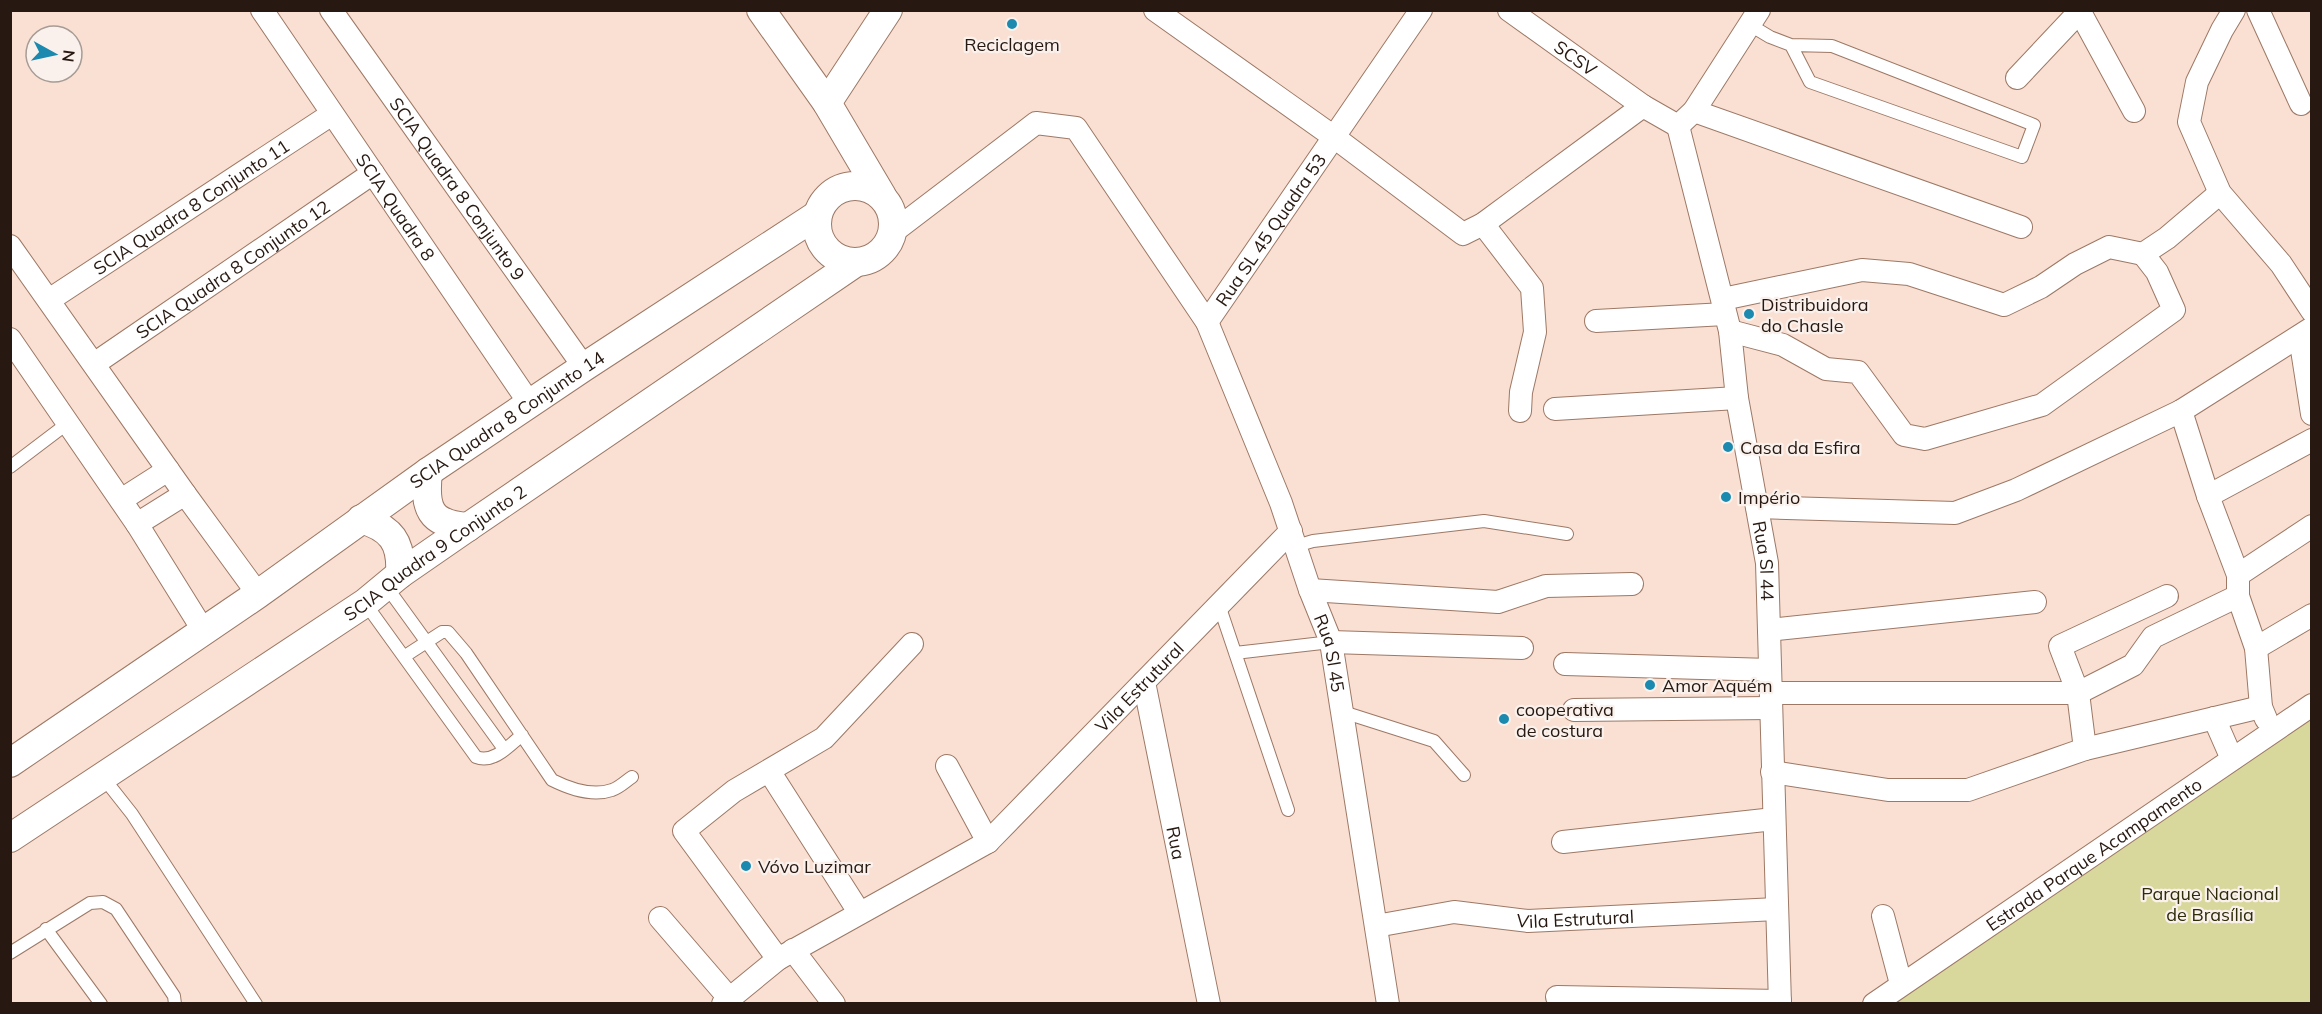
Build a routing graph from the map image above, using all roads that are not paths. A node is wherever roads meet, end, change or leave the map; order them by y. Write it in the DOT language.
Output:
graph roads {
  1 [pos="261,10"];
  2 [pos="331,10"];
  3 [pos="760,10"];
  4 [pos="888,10"];
  5 [pos="1155,10"];
  6 [pos="1421,10"];
  7 [pos="1509,10"];
  8 [pos="2234,10"];
  9 [pos="2258,10"];
  10 [pos="2080,11"];
  11 [pos="1754,18"];
  12 [pos="1791,45"];
  13 [pos="2018,78"];
  14 [pos="827,103"];
  15 [pos="2301,105"];
  16 [pos="1643,106"];
  17 [pos="2134,111"];
  18 [pos="332,114"];
  19 [pos="1686,119"];
  20 [pos="844,132"];
  21 [pos="1334,137"];
  22 [pos="373,173"];
  23 [pos="2220,193"];
  24 [pos="882,196"];
  25 [pos="824,205"];
  26 [pos="1483,224"];
  27 [pos="2021,227"];
  28 [pos="893,232"];
  29 [pos="10,246"];
  30 [pos="2143,254"];
  31 [pos="855,263"];
  32 [pos="49,300"];
  33 [pos="2312,311"];
  34 [pos="1726,315"];
  35 [pos="1596,321"];
  36 [pos="1207,322"];
  37 [pos="2306,332"];
  38 [pos="10,339"];
  39 [pos="94,364"];
  40 [pos="584,367"];
  41 [pos="1737,398"];
  42 [pos="530,404"];
  43 [pos="1555,409"];
  44 [pos="1520,411"];
  45 [pos="2181,411"];
  46 [pos="2312,414"];
  47 [pos="68,423"];
  48 [pos="2312,440"];
  49 [pos="10,467"];
  50 [pos="168,470"];
  51 [pos="428,472"];
  52 [pos="185,494"];
  53 [pos="2208,496"];
  54 [pos="121,500"];
  55 [pos="1757,507"];
  56 [pos="361,519"];
  57 [pos="137,525"];
  58 [pos="468,526"];
  59 [pos="2312,526"];
  60 [pos="1567,534"];
  61 [pos="1293,539"];
  62 [pos="1632,584"];
  63 [pos="2238,585"];
  64 [pos="384,588"];
  65 [pos="1310,590"];
  66 [pos="258,594"];
  67 [pos="2167,596"];
  68 [pos="2035,602"];
  69 [pos="1219,605"];
  70 [pos="2312,615"];
  71 [pos="203,630"];
  72 [pos="1769,630"];
  73 [pos="428,642"];
  74 [pos="1331,642"];
  75 [pos="912,644"];
  76 [pos="1522,648"];
  77 [pos="2256,648"];
  78 [pos="1235,653"];
  79 [pos="405,657"];
  80 [pos="1565,664"];
  81 [pos="1770,670"];
  82 [pos="1144,682"];
  83 [pos="2078,693"];
  84 [pos="1771,700"];
  85 [pos="2312,705"];
  86 [pos="2261,707"];
  87 [pos="1574,710"];
  88 [pos="1343,712"];
  89 [pos="2214,718"];
  90 [pos="2271,733"];
  91 [pos="522,735"];
  92 [pos="504,749"];
  93 [pos="2085,749"];
  94 [pos="2232,759"];
  95 [pos="10,763"];
  96 [pos="947,766"];
  97 [pos="769,771"];
  98 [pos="1772,772"];
  99 [pos="1464,775"];
  100 [pos="102,776"];
  101 [pos="632,777"];
  102 [pos="1288,810"];
  103 [pos="1774,819"];
  104 [pos="10,838"];
  105 [pos="988,842"];
  106 [pos="1563,842"];
  107 [pos="1777,909"];
  108 [pos="859,912"];
  109 [pos="1883,916"];
  110 [pos="660,918"];
  111 [pos="1376,926"];
  112 [pos="46,929"];
  113 [pos="10,953"];
  114 [pos="786,954"];
  115 [pos="1901,984"];
  116 [pos="1557,997"];
  117 [pos="733,999"];
  118 [pos="1780,1002"];
  119 [pos="101,1004"];
  120 [pos="175,1004"];
  121 [pos="256,1004"];
  122 [pos="834,1004"];
  123 [pos="1209,1004"];
  124 [pos="1388,1004"];
  125 [pos="1874,1004"];
  1 -- 18 [label="street, SCIA Quadra 8"];
  2 -- 40 [label="street, SCIA Quadra 8 Conjunto 9"];
  3 -- 14 [label="street"];
  4 -- 14 [label="street"];
  5 -- 21 [label="street"];
  6 -- 21 [label="street, Rua SL 45 Quadra 53"];
  7 -- 16 [label="street, SCSV"];
  8 -- 23 [label="street"];
  9 -- 15 [label="street"];
  10 -- 13 [label="street"];
  10 -- 17 [label="street"];
  11 -- 12 [label="lane"];
  11 -- 19 [label="street"];
  12 -- 12 [label="lane"];
  14 -- 20 [label="street"];
  16 -- 19 [label="street, SCSV"];
  16 -- 26 [label="street"];
  18 -- 22 [label="street, SCIA Quadra 8"];
  18 -- 32 [label="street, SCIA Quadra 8 Conjunto 11"];
  19 -- 27 [label="street, SCSV"];
  19 -- 34 [label="street, Rua Sl 44"];
  20 -- 24 [label="street"];
  20 -- 25 [label="street"];
  21 -- 26 [label="street"];
  21 -- 36 [label="street, Rua SL 45 Quadra 53"];
  22 -- 39 [label="street, SCIA Quadra 8 Conjunto 12"];
  22 -- 42 [label="street, SCIA Quadra 8"];
  23 -- 30 [label="street"];
  23 -- 33 [label="street"];
  24 -- 25 [label="street"];
  24 -- 28 [label="street"];
  25 -- 31 [label="street"];
  25 -- 40 [label="street, SCIA Quadra 8 Conjunto 14"];
  26 -- 44 [label="street"];
  28 -- 31 [label="street"];
  28 -- 36 [label="street, Rua Sl 45"];
  29 -- 32 [label="street"];
  30 -- 34 [label="street"];
  30 -- 34 [label="street"];
  31 -- 58 [label="street, SCIA Quadra 9 Conjunto 2"];
  32 -- 39 [label="street"];
  34 -- 35 [label="street"];
  34 -- 41 [label="street, Rua Sl 44"];
  36 -- 61 [label="street, Rua Sl 45"];
  37 -- 45 [label="street"];
  37 -- 46 [label="street"];
  38 -- 47 [label="street"];
  39 -- 50 [label="street"];
  40 -- 42 [label="street, SCIA Quadra 8 Conjunto 14"];
  41 -- 43 [label="street"];
  41 -- 55 [label="street, Rua Sl 44"];
  42 -- 51 [label="street, SCIA Quadra 8 Conjunto 14"];
  45 -- 53 [label="street"];
  45 -- 55 [label="street"];
  47 -- 49 [label="lane"];
  47 -- 54 [label="street"];
  48 -- 53 [label="street"];
  50 -- 52 [label="street"];
  50 -- 54 [label="street"];
  51 -- 56 [label="street, SCIA Quadra 8 Conjunto 14"];
  51 -- 58 [label="street"];
  52 -- 57 [label="street"];
  52 -- 66 [label="street"];
  53 -- 63 [label="street"];
  54 -- 57 [label="street"];
  55 -- 72 [label="street, Rua Sl 44"];
  56 -- 64 [label="street"];
  56 -- 66 [label="street, SCIA Quadra 8 Conjunto 14"];
  57 -- 71 [label="street"];
  58 -- 64 [label="street, SCIA Quadra 9 Conjunto 2"];
  59 -- 63 [label="street"];
  60 -- 61 [label="lane"];
  61 -- 65 [label="street, Rua Sl 45"];
  61 -- 69 [label="street, Vila Estrutural"];
  62 -- 65 [label="street"];
  63 -- 77 [label="street"];
  63 -- 83 [label="street"];
  64 -- 73 [label="lane"];
  64 -- 79 [label="lane"];
  64 -- 100 [label="street, SCIA Quadra 9 Conjunto 2"];
  65 -- 74 [label="street, Rua Sl 45"];
  66 -- 71 [label="street, SCIA Quadra 8 Conjunto 14"];
  67 -- 83 [label="street"];
  68 -- 72 [label="street"];
  69 -- 78 [label="lane"];
  69 -- 82 [label="street, Vila Estrutural"];
  70 -- 77 [label="street"];
  71 -- 95 [label="street, SCIA Quadra 8 Conjunto 14"];
  72 -- 81 [label="street, Rua Sl 44"];
  73 -- 79 [label="lane"];
  73 -- 91 [label="lane"];
  73 -- 92 [label="lane"];
  74 -- 76 [label="street"];
  74 -- 78 [label="lane"];
  74 -- 88 [label="street, Rua Sl 45"];
  75 -- 97 [label="street"];
  77 -- 86 [label="street"];
  78 -- 102 [label="lane"];
  79 -- 92 [label="lane"];
  80 -- 81 [label="street"];
  81 -- 84 [label="street, Rua Sl 44"];
  82 -- 105 [label="street, Vila Estrutural"];
  82 -- 123 [label="street, Rua"];
  83 -- 84 [label="street"];
  83 -- 93 [label="street"];
  84 -- 87 [label="street"];
  84 -- 98 [label="street, Rua Sl 44"];
  85 -- 90 [label="street, Estrada Parque Acampamento"];
  86 -- 89 [label="street"];
  86 -- 90 [label="street"];
  88 -- 99 [label="lane"];
  88 -- 111 [label="street, Rua Sl 45"];
  89 -- 93 [label="street"];
  89 -- 94 [label="street"];
  90 -- 94 [label="street, Estrada Parque Acampamento"];
  91 -- 92 [label="lane"];
  91 -- 101 [label="lane"];
  93 -- 98 [label="street"];
  94 -- 115 [label="street, Estrada Parque Acampamento"];
  96 -- 105 [label="street"];
  97 -- 108 [label="street"];
  97 -- 114 [label="street"];
  98 -- 103 [label="street, Rua Sl 44"];
  100 -- 104 [label="street, SCIA Quadra 9 Conjunto 2"];
  100 -- 121 [label="lane"];
  103 -- 106 [label="street"];
  103 -- 107 [label="street, Rua Sl 44"];
  105 -- 108 [label="street, Vila Estrutural"];
  107 -- 111 [label="street, Vila Estrutural"];
  107 -- 118 [label="street, Rua Sl 44"];
  108 -- 114 [label="street, Vila Estrutural"];
  109 -- 115 [label="street"];
  110 -- 117 [label="street"];
  111 -- 124 [label="street, Rua Sl 45"];
  112 -- 113 [label="lane"];
  112 -- 119 [label="lane"];
  112 -- 120 [label="lane"];
  114 -- 117 [label="street, Vila Estrutural"];
  114 -- 122 [label="street"];
  115 -- 125 [label="street, Estrada Parque Acampamento"];
  116 -- 118 [label="street"];
}
